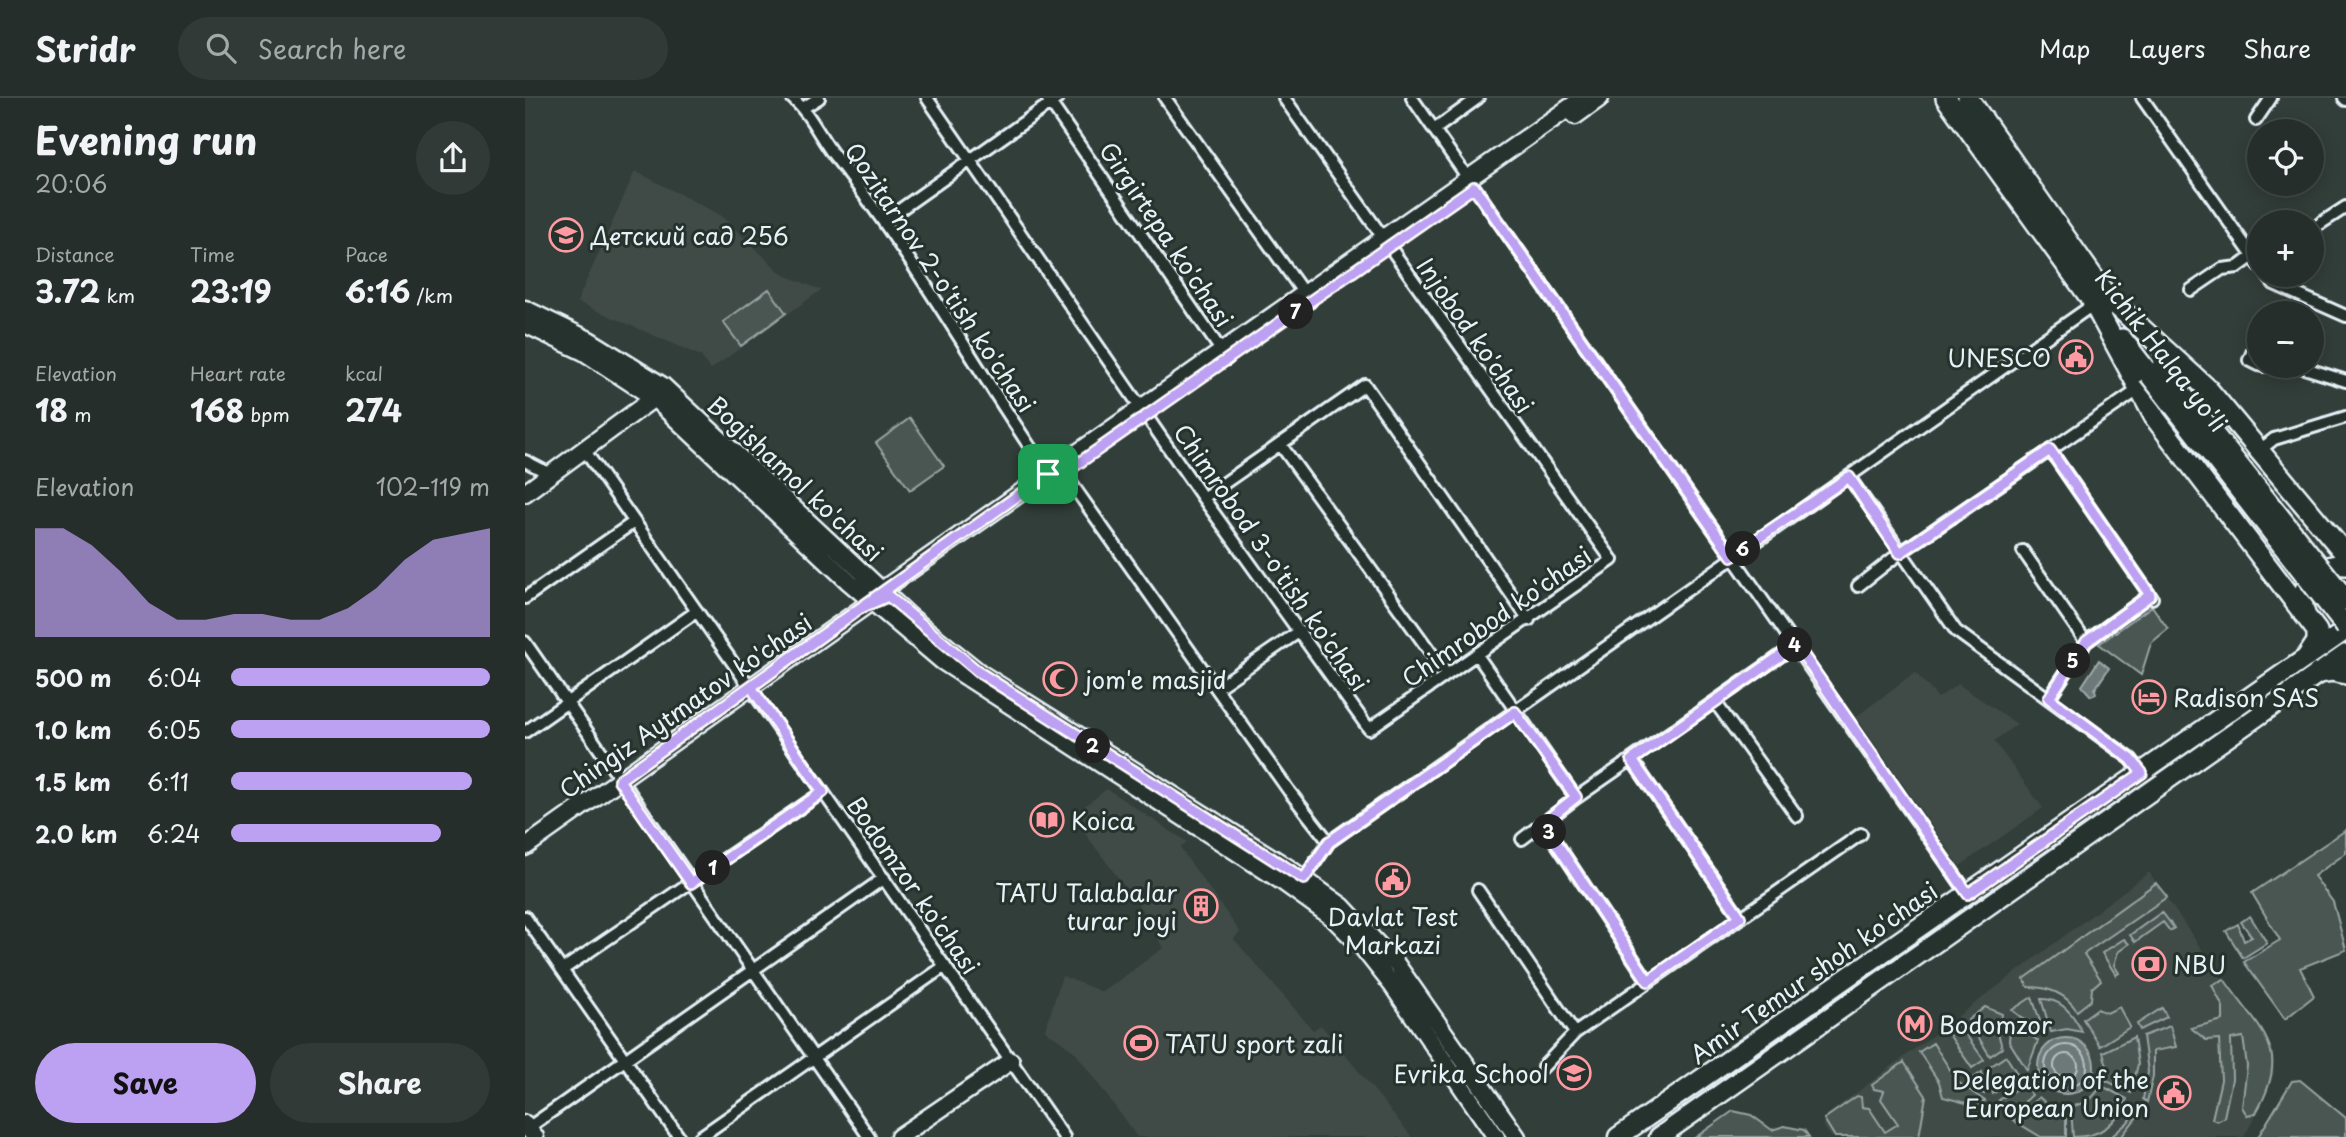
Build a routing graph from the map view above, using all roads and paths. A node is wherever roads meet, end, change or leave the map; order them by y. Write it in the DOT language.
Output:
graph roads {
  1 [pos="792,98"];
  2 [pos="819,98"];
  3 [pos="927,98"];
  4 [pos="1165,98"];
  5 [pos="1284,98"];
  6 [pos="1412,98"];
  7 [pos="1479,98"];
  8 [pos="1583,98"];
  9 [pos="1600,98"];
  10 [pos="1946,98"];
  11 [pos="1968,98"];
  12 [pos="2142,98"];
  13 [pos="2271,98"];
  14 [pos="1052,100"];
  15 [pos="803,108"];
  16 [pos="2257,119"];
  17 [pos="1434,130"];
  18 [pos="970,160"];
  19 [pos="1471,183"];
  20 [pos="2346,207"];
  21 [pos="884,221"];
  22 [pos="2324,221"];
  23 [pos="1385,243"];
  24 [pos="2247,248"];
  25 [pos="2247,265"];
  26 [pos="2281,287"];
  27 [pos="2191,290"];
  28 [pos="1307,298"];
  29 [pos="2100,300"];
  30 [pos="525,309"];
  31 [pos="2346,316"];
  32 [pos="525,324"];
  33 [pos="1225,356"];
  34 [pos="2324,374"];
  35 [pos="2346,381"];
  36 [pos="2144,382"];
  37 [pos="655,398"];
  38 [pos="1143,412"];
  39 [pos="2346,417"];
  40 [pos="1280,444"];
  41 [pos="2050,450"];
  42 [pos="2260,450"];
  43 [pos="585,451"];
  44 [pos="525,461"];
  45 [pos="1056,474"];
  46 [pos="552,475"];
  47 [pos="1849,477"];
  48 [pos="525,494"];
  49 [pos="1203,498"];
  50 [pos="2315,520"];
  51 [pos="634,522"];
  52 [pos="2022,551"];
  53 [pos="1900,553"];
  54 [pos="2346,555"];
  55 [pos="1732,556"];
  56 [pos="2263,559"];
  57 [pos="1612,560"];
  58 [pos="2346,565"];
  59 [pos="1858,586"];
  60 [pos="880,596"];
  61 [pos="525,598"];
  62 [pos="2346,600"];
  63 [pos="697,611"];
  64 [pos="2305,614"];
  65 [pos="1529,620"];
  66 [pos="2346,628"];
  67 [pos="1300,631"];
  68 [pos="525,642"];
  69 [pos="2086,642"];
  70 [pos="1796,645"];
  71 [pos="2346,654"];
  72 [pos="1476,655"];
  73 [pos="2313,665"];
  74 [pos="2346,674"];
  75 [pos="1447,675"];
  76 [pos="751,687"];
  77 [pos="1218,687"];
  78 [pos="2049,698"];
  79 [pos="1715,702"];
  80 [pos="566,703"];
  81 [pos="1515,712"];
  82 [pos="1369,729"];
  83 [pos="525,732"];
  84 [pos="1632,760"];
  85 [pos="2142,773"];
  86 [pos="1127,775"];
  87 [pos="619,780"];
  88 [pos="823,792"];
  89 [pos="1576,797"];
  90 [pos="1797,816"];
  91 [pos="1543,823"];
  92 [pos="1861,834"];
  93 [pos="1521,839"];
  94 [pos="1329,842"];
  95 [pos="525,847"];
  96 [pos="2017,860"];
  97 [pos="2028,877"];
  98 [pos="884,878"];
  99 [pos="1304,879"];
  100 [pos="691,883"];
  101 [pos="1478,890"];
  102 [pos="1968,894"];
  103 [pos="525,917"];
  104 [pos="1740,917"];
  105 [pos="945,966"];
  106 [pos="562,970"];
  107 [pos="751,970"];
  108 [pos="1648,981"];
  109 [pos="1575,1033"];
  110 [pos="813,1058"];
  111 [pos="625,1059"];
  112 [pos="1011,1061"];
  113 [pos="1543,1067"];
  114 [pos="529,1130"];
  115 [pos="679,1137"];
  116 [pos="700,1137"];
  117 [pos="869,1137"];
  118 [pos="899,1137"];
  119 [pos="1064,1137"];
  120 [pos="1496,1137"];
  121 [pos="1517,1137"];
  122 [pos="1618,1137"];
  123 [pos="1659,1137"];
  1 -- 15 [label="street, Qozitarnov 2-o'tish ko'chasi"];
  2 -- 15 [label="street"];
  3 -- 18 [label="street, Chimrobod 3-o'tish ko'chasi"];
  4 -- 28 [label="street"];
  5 -- 23 [label="street, Injobod ko'chasi"];
  6 -- 17 [label="street"];
  7 -- 17 [label="street"];
  8 -- 19 [label="main road, Chingiz Aytmatov ko'chasi"];
  9 -- 19 [label="main road, Chingiz Aytmatov ko'chasi"];
  10 -- 29 [label="highway, Kichik Halqa yo'li"];
  11 -- 29 [label="highway, Kichik Halqa yo'li"];
  12 -- 24 [label="street"];
  13 -- 16 [label="street"];
  14 -- 18 [label="street"];
  14 -- 33 [label="street, Girgirtepa ko'chasi"];
  15 -- 21 [label="street, Qozitarnov 2-o'tish ko'chasi"];
  17 -- 19 [label="street"];
  18 -- 21 [label="street"];
  18 -- 38 [label="street, Chimrobod 3-o'tish ko'chasi"];
  19 -- 23 [label="main road, Chingiz Aytmatov ko'chasi"];
  19 -- 55 [label="street"];
  20 -- 22 [label="street"];
  21 -- 45 [label="street, Qozitarnov 2-o'tish ko'chasi"];
  23 -- 28 [label="main road, Chingiz Aytmatov ko'chasi"];
  23 -- 57 [label="street, Injobod ko'chasi"];
  25 -- 27 [label="street"];
  26 -- 31 [label="street"];
  28 -- 33 [label="main road, Chingiz Aytmatov ko'chasi"];
  29 -- 36 [label="highway, Kichik Halqa yo'li"];
  29 -- 36 [label="highway"];
  29 -- 42 [label="highway"];
  29 -- 47 [label="street"];
  30 -- 60 [label="main road, Bogishamol ko'chasi"];
  32 -- 37 [label="main road, Bogishamol ko'chasi"];
  33 -- 38 [label="main road, Chingiz Aytmatov ko'chasi"];
  34 -- 35 [label="street"];
  36 -- 41 [label="street"];
  36 -- 56 [label="highway"];
  36 -- 62 [label="highway, Kichik Halqa yo'li, bridge"];
  36 -- 66 [label="highway, Kichik Halqa yo'li, bridge"];
  37 -- 43 [label="main road"];
  37 -- 60 [label="main road, Bogishamol ko'chasi"];
  38 -- 45 [label="main road, Chingiz Aytmatov ko'chasi"];
  38 -- 49 [label="street, Chimrobod 3-o'tish ko'chasi"];
  39 -- 42 [label="street"];
  40 -- 49 [label="street"];
  40 -- 65 [label="street"];
  40 -- 75 [label="street"];
  41 -- 53 [label="street"];
  41 -- 69 [label="street"];
  42 -- 50 [label="highway"];
  43 -- 46 [label="main road"];
  43 -- 51 [label="street, Bodomzor ko'chasi"];
  44 -- 46 [label="street"];
  45 -- 60 [label="main road, Chingiz Aytmatov ko'chasi"];
  45 -- 77 [label="street, Qozitarnov 2-o'tish ko'chasi"];
  46 -- 48 [label="main road"];
  47 -- 53 [label="street"];
  47 -- 55 [label="street"];
  49 -- 67 [label="street, Chimrobod 3-o'tish ko'chasi"];
  50 -- 54 [label="highway"];
  50 -- 56 [label="highway"];
  51 -- 61 [label="street"];
  51 -- 63 [label="street, Bodomzor ko'chasi"];
  52 -- 69 [label="street"];
  53 -- 59 [label="street"];
  53 -- 78 [label="street"];
  55 -- 70 [label="street"];
  55 -- 81 [label="street"];
  56 -- 64 [label="highway"];
  57 -- 65 [label="street, Chimrobod ko'chasi"];
  58 -- 64 [label="highway"];
  60 -- 76 [label="main road, Chingiz Aytmatov ko'chasi"];
  60 -- 86 [label="main road, Bogishamol ko'chasi"];
  63 -- 76 [label="street, Bodomzor ko'chasi"];
  63 -- 80 [label="street"];
  64 -- 73 [label="highway"];
  65 -- 72 [label="street, Chimrobod ko'chasi"];
  66 -- 73 [label="main road, Amir Temur shoh ko'chasi"];
  67 -- 77 [label="street"];
  67 -- 82 [label="street, Chimrobod 3-o'tish ko'chasi"];
  68 -- 80 [label="street"];
  69 -- 78 [label="street"];
  70 -- 79 [label="street"];
  70 -- 102 [label="street"];
  71 -- 73 [label="main road, Amir Temur shoh ko'chasi"];
  72 -- 75 [label="street, Chimrobod ko'chasi"];
  72 -- 81 [label="street"];
  73 -- 74 [label="highway"];
  73 -- 85 [label="main road, Amir Temur shoh ko'chasi"];
  73 -- 97 [label="main road, Amir Temur shoh ko'chasi"];
  75 -- 82 [label="street, Chimrobod ko'chasi"];
  76 -- 87 [label="main road, Chingiz Aytmatov ko'chasi"];
  76 -- 88 [label="street, Bodomzor ko'chasi"];
  77 -- 94 [label="street, Qozitarnov 2-o'tish ko'chasi"];
  78 -- 85 [label="street"];
  79 -- 84 [label="street"];
  79 -- 90 [label="street"];
  80 -- 83 [label="street"];
  80 -- 87 [label="street"];
  81 -- 89 [label="street"];
  81 -- 94 [label="street"];
  84 -- 89 [label="street"];
  84 -- 104 [label="street"];
  85 -- 96 [label="main road, Amir Temur shoh ko'chasi"];
  86 -- 99 [label="main road, Bogishamol ko'chasi"];
  86 -- 120 [label="main road, Bogishamol ko'chasi"];
  87 -- 95 [label="main road, Chingiz Aytmatov ko'chasi"];
  87 -- 100 [label="street"];
  88 -- 98 [label="street, Bodomzor ko'chasi"];
  88 -- 100 [label="street"];
  89 -- 91 [label="street"];
  91 -- 93 [label="street"];
  91 -- 108 [label="street"];
  92 -- 104 [label="street"];
  94 -- 99 [label="street"];
  96 -- 97 [label="main road"];
  96 -- 102 [label="main road, Amir Temur shoh ko'chasi"];
  97 -- 123 [label="main road, Amir Temur shoh ko'chasi"];
  98 -- 105 [label="street, Bodomzor ko'chasi"];
  98 -- 107 [label="street"];
  99 -- 121 [label="main road, Bogishamol ko'chasi"];
  100 -- 106 [label="street"];
  100 -- 107 [label="street"];
  101 -- 109 [label="street"];
  102 -- 122 [label="main road, Amir Temur shoh ko'chasi"];
  103 -- 106 [label="street"];
  104 -- 108 [label="street"];
  105 -- 110 [label="street"];
  105 -- 112 [label="street, Bodomzor ko'chasi"];
  106 -- 111 [label="street"];
  107 -- 110 [label="street"];
  107 -- 111 [label="street"];
  108 -- 109 [label="street"];
  109 -- 113 [label="street"];
  110 -- 116 [label="street"];
  110 -- 117 [label="street"];
  111 -- 114 [label="street"];
  111 -- 115 [label="street"];
  112 -- 118 [label="main road"];
  112 -- 119 [label="street, Bodomzor ko'chasi"];
}
